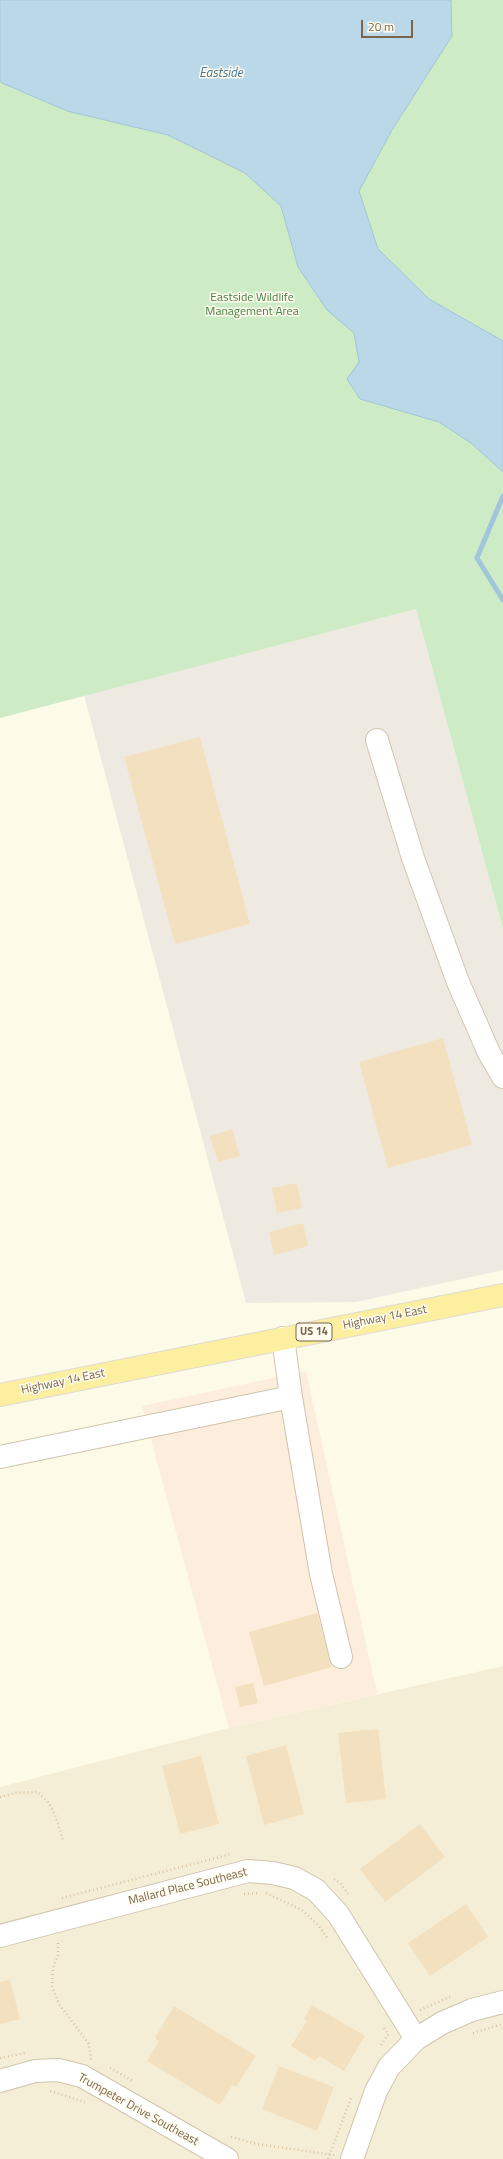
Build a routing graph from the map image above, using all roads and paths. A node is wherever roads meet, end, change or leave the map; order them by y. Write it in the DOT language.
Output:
graph roads {
  1 [pos="376,740"];
  2 [pos="503,1077"];
  3 [pos="503,1295"];
  4 [pos="283,1338"];
  5 [pos="125,1369"];
  6 [pos="0,1382"];
  7 [pos="0,1395"];
  8 [pos="291,1397"];
  9 [pos="0,1457"];
  10 [pos="341,1657"];
  11 [pos="0,1797"];
  12 [pos="63,1840"];
  13 [pos="237,1895"];
  14 [pos="0,1936"];
  15 [pos="66,1941"];
  16 [pos="330,1941"];
  17 [pos="58,1943"];
  18 [pos="51,1945"];
  19 [pos="503,2002"];
  20 [pos="503,2024"];
  21 [pos="384,2027"];
  22 [pos="388,2034"];
  23 [pos="469,2034"];
  24 [pos="416,2039"];
  25 [pos="98,2063"];
  26 [pos="104,2066"];
  27 [pos="0,2081"];
  28 [pos="138,2084"];
  29 [pos="48,2090"];
  30 [pos="91,2104"];
  31 [pos="226,2136"];
  32 [pos="227,2159"];
  33 [pos="328,2159"];
  34 [pos="352,2159"];
  1 -- 2 [label="street"];
  3 -- 4 [label="main road, Highway 14 East / US 14"];
  4 -- 5 [label="main road, Highway 14 East / US 14"];
  4 -- 8 [label="street"];
  5 -- 6 [label="main road, Highway 14 East / US 14"];
  5 -- 7 [label="main road, Highway 14 East / US 14"];
  8 -- 9 [label="street"];
  8 -- 10 [label="street"];
  11 -- 12 [label="path"];
  13 -- 16 [label="path"];
  14 -- 24 [label="street, Mallard Place Southeast"];
  15 -- 17 [label="path"];
  17 -- 18 [label="path"];
  17 -- 25 [label="path"];
  19 -- 24 [label="street"];
  20 -- 23 [label="path"];
  21 -- 22 [label="path"];
  24 -- 34 [label="street"];
  26 -- 28 [label="path"];
  27 -- 32 [label="street, Trumpeter Drive Southeast"];
  29 -- 30 [label="path"];
  31 -- 33 [label="path"];
}
